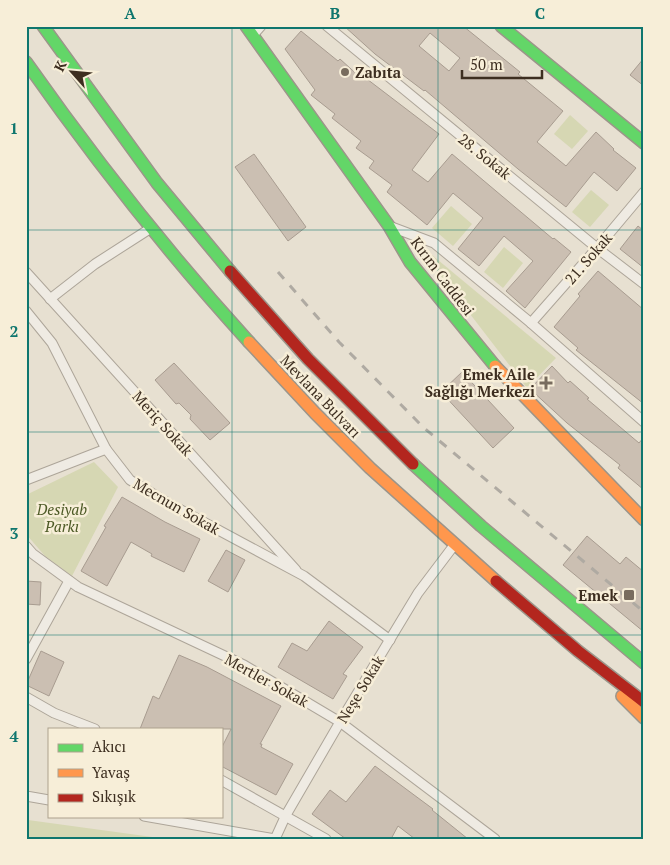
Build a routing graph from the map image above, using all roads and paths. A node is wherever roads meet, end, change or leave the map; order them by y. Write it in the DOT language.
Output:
graph roads {
  1 [pos="43,26"];
  2 [pos="261,26"];
  3 [pos="328,26"];
  4 [pos="501,26"];
  5 [pos="249,31"];
  6 [pos="26,62"];
  7 [pos="644,143"];
  8 [pos="644,192"];
  9 [pos="389,226"];
  10 [pos="151,228"];
  11 [pos="597,248"];
  12 [pos="26,272"];
  13 [pos="644,284"];
  14 [pos="50,299"];
  15 [pos="26,311"];
  16 [pos="531,323"];
  17 [pos="644,422"];
  18 [pos="106,449"];
  19 [pos="26,480"];
  20 [pos="644,520"];
  21 [pos="455,544"];
  22 [pos="26,546"];
  23 [pos="301,574"];
  24 [pos="69,581"];
  25 [pos="390,640"];
  26 [pos="570,645"];
  27 [pos="26,659"];
  28 [pos="644,663"];
  29 [pos="26,697"];
  30 [pos="644,702"];
  31 [pos="644,718"];
  32 [pos="340,722"];
  33 [pos="92,728"];
  34 [pos="222,781"];
  35 [pos="26,796"];
  36 [pos="48,800"];
  37 [pos="286,815"];
  38 [pos="155,818"];
  39 [pos="275,839"];
  40 [pos="326,839"];
  41 [pos="495,839"];
  1 -- 28 [label="main road, Mevlana Bulvarı"];
  2 -- 5 [label="street"];
  3 -- 11 [label="street, 28. Sokak"];
  4 -- 7 [label="main road"];
  5 -- 9 [label="main road, Kırım Caddesi"];
  6 -- 10 [label="main road, Mevlana Bulvarı"];
  8 -- 11 [label="street, 21. Sokak"];
  9 -- 16 [label="street"];
  9 -- 20 [label="main road, Kırım Caddesi"];
  10 -- 14 [label="street"];
  10 -- 21 [label="main road, Mevlana Bulvarı"];
  11 -- 13 [label="street, 28. Sokak"];
  11 -- 16 [label="street, 21. Sokak"];
  12 -- 14 [label="street, Meriç Sokak"];
  14 -- 23 [label="street, Meriç Sokak"];
  15 -- 18 [label="street, Mecnun Sokak"];
  16 -- 17 [label="street"];
  18 -- 19 [label="street"];
  18 -- 23 [label="street, Mecnun Sokak"];
  21 -- 25 [label="street, Neşe Sokak"];
  21 -- 26 [label="main road, Mevlana Bulvarı"];
  22 -- 24 [label="street, Mertler Sokak"];
  23 -- 25 [label="street, Mecnun Sokak"];
  24 -- 27 [label="street"];
  24 -- 32 [label="street, Mertler Sokak"];
  25 -- 32 [label="street, Neşe Sokak"];
  26 -- 30 [label="main road, Mevlana Bulvarı"];
  26 -- 31 [label="main road"];
  29 -- 33 [label="street"];
  32 -- 37 [label="street, Neşe Sokak"];
  32 -- 41 [label="street, Mertler Sokak"];
  34 -- 37 [label="street"];
  35 -- 36 [label="street"];
  37 -- 39 [label="street, Neşe Sokak"];
  37 -- 40 [label="street"];
  38 -- 39 [label="street"];
}
